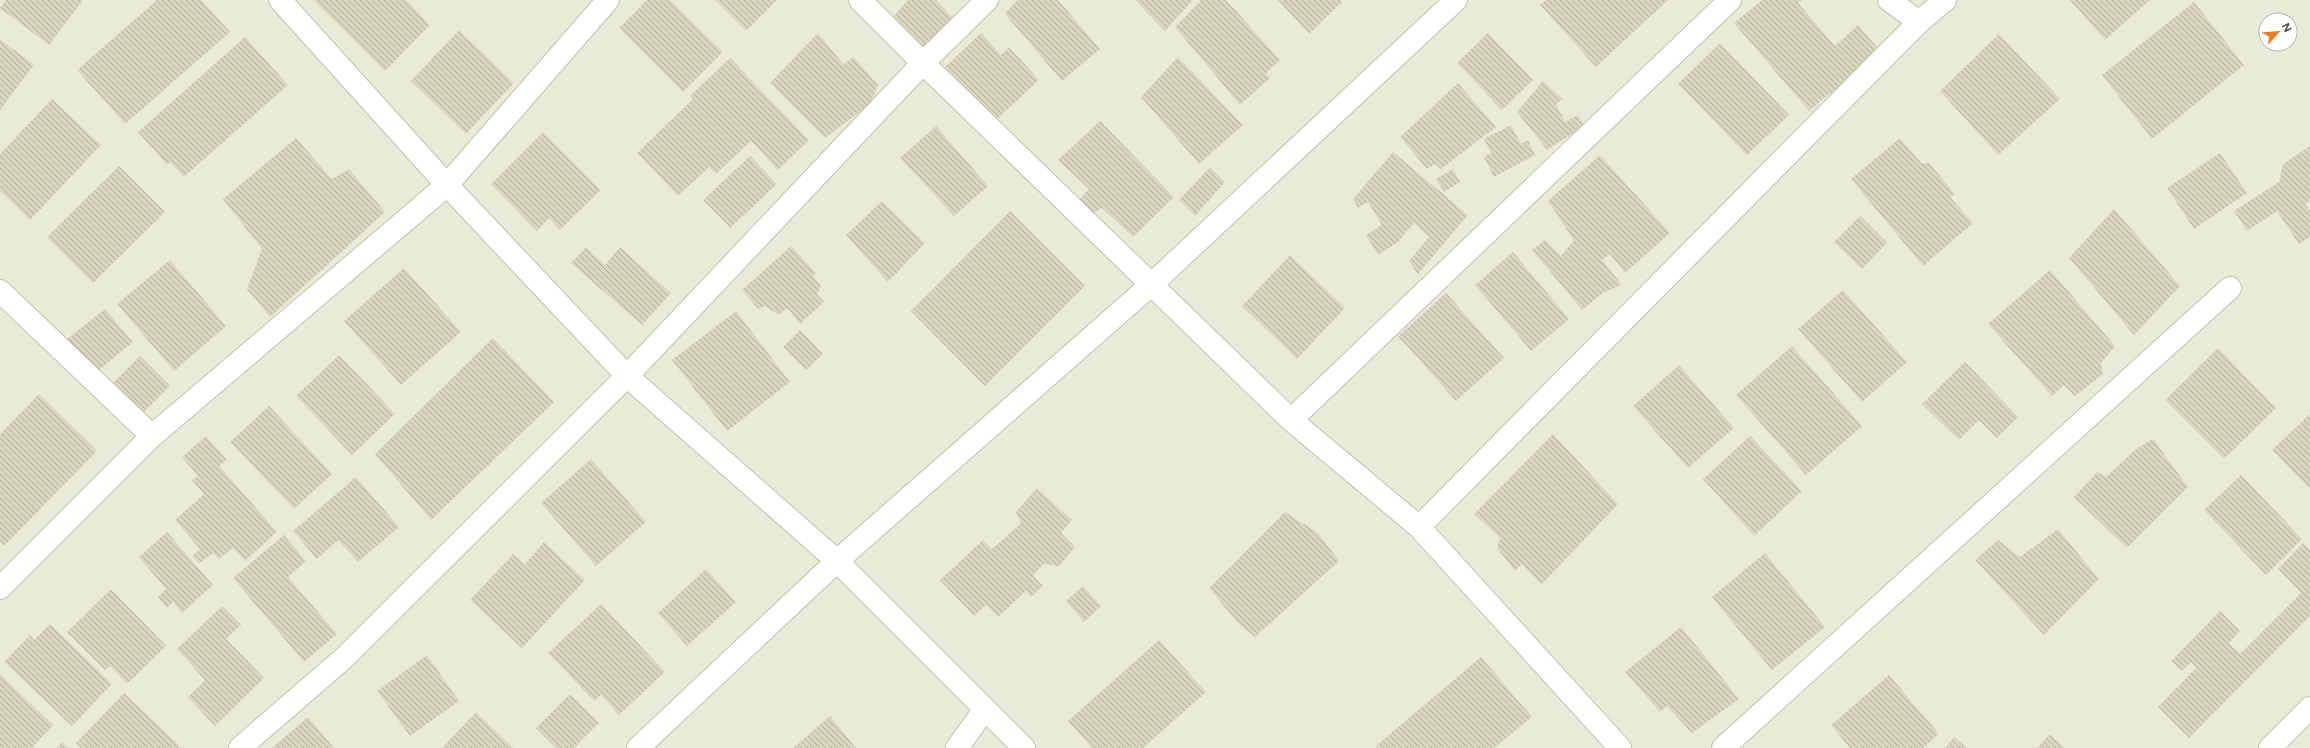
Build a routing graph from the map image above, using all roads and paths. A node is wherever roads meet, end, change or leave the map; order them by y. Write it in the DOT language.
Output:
graph roads {
  1 [pos="280,0"];
  2 [pos="608,0"];
  3 [pos="860,0"];
  4 [pos="987,0"];
  5 [pos="1456,0"];
  6 [pos="1730,0"];
  7 [pos="1889,0"];
  8 [pos="1945,0"];
  9 [pos="1919,22"];
  10 [pos="923,63"];
  11 [pos="447,185"];
  12 [pos="1152,284"];
  13 [pos="2230,288"];
  14 [pos="0,291"];
  15 [pos="627,376"];
  16 [pos="1291,420"];
  17 [pos="152,436"];
  18 [pos="1419,527"];
  19 [pos="837,561"];
  20 [pos="0,588"];
  21 [pos="2310,708"];
  22 [pos="985,709"];
  23 [pos="240,748"];
  24 [pos="638,748"];
  25 [pos="957,748"];
  26 [pos="1024,748"];
  27 [pos="1620,748"];
  28 [pos="1723,748"];
  29 [pos="2270,748"];
  1 -- 11 [label="street"];
  2 -- 11 [label="street"];
  3 -- 10 [label="street"];
  4 -- 10 [label="street"];
  5 -- 12 [label="street"];
  6 -- 16 [label="street"];
  7 -- 9 [label="street"];
  8 -- 9 [label="street"];
  9 -- 18 [label="street"];
  10 -- 12 [label="street"];
  10 -- 15 [label="street"];
  11 -- 15 [label="street"];
  11 -- 17 [label="street"];
  12 -- 16 [label="street"];
  12 -- 19 [label="street"];
  13 -- 28 [label="street"];
  14 -- 17 [label="street"];
  15 -- 19 [label="street"];
  15 -- 23 [label="street"];
  16 -- 18 [label="street"];
  17 -- 20 [label="street"];
  18 -- 27 [label="street"];
  19 -- 22 [label="street"];
  19 -- 24 [label="street"];
  21 -- 29 [label="street"];
  22 -- 25 [label="street"];
  22 -- 26 [label="street"];
}
